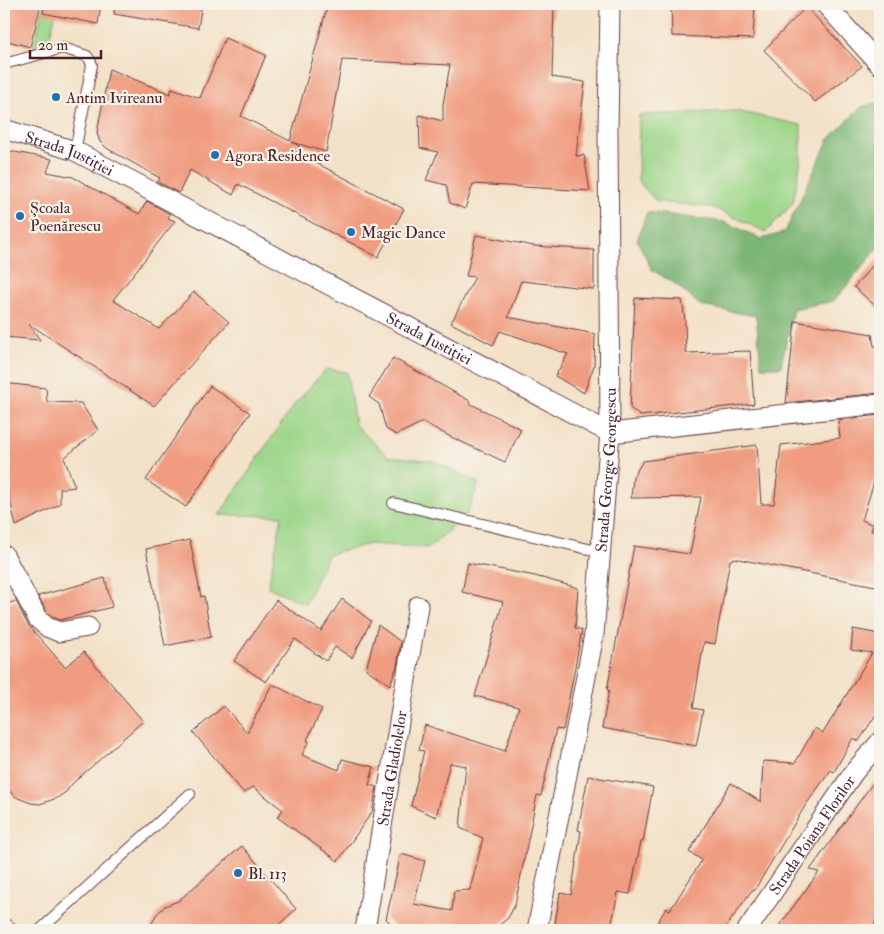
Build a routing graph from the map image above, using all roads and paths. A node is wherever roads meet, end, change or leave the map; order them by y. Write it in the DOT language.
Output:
graph roads {
  1 [pos="610,4"];
  2 [pos="826,4"];
  3 [pos="4,64"];
  4 [pos="880,65"];
  5 [pos="4,129"];
  6 [pos="75,151"];
  7 [pos="880,404"];
  8 [pos="610,433"];
  9 [pos="393,503"];
  10 [pos="600,552"];
  11 [pos="4,555"];
  12 [pos="418,606"];
  13 [pos="88,627"];
  14 [pos="880,742"];
  15 [pos="190,794"];
  16 [pos="4,923"];
  17 [pos="15,930"];
  18 [pos="40,930"];
  19 [pos="365,930"];
  20 [pos="537,930"];
  21 [pos="747,930"];
  1 -- 8 [label="street, Strada George Georgescu"];
  2 -- 4 [label="street"];
  3 -- 6 [label="lane"];
  5 -- 6 [label="street, Strada Justiției"];
  6 -- 8 [label="street, Strada Justiției"];
  7 -- 8 [label="street"];
  8 -- 10 [label="street, Strada George Georgescu"];
  9 -- 10 [label="lane"];
  10 -- 20 [label="street, Strada George Georgescu"];
  11 -- 13 [label="street"];
  12 -- 19 [label="street, Strada Gladiolelor"];
  14 -- 21 [label="street, Strada Poiana Florilor"];
  15 -- 18 [label="lane"];
  16 -- 17 [label="lane"];
}
